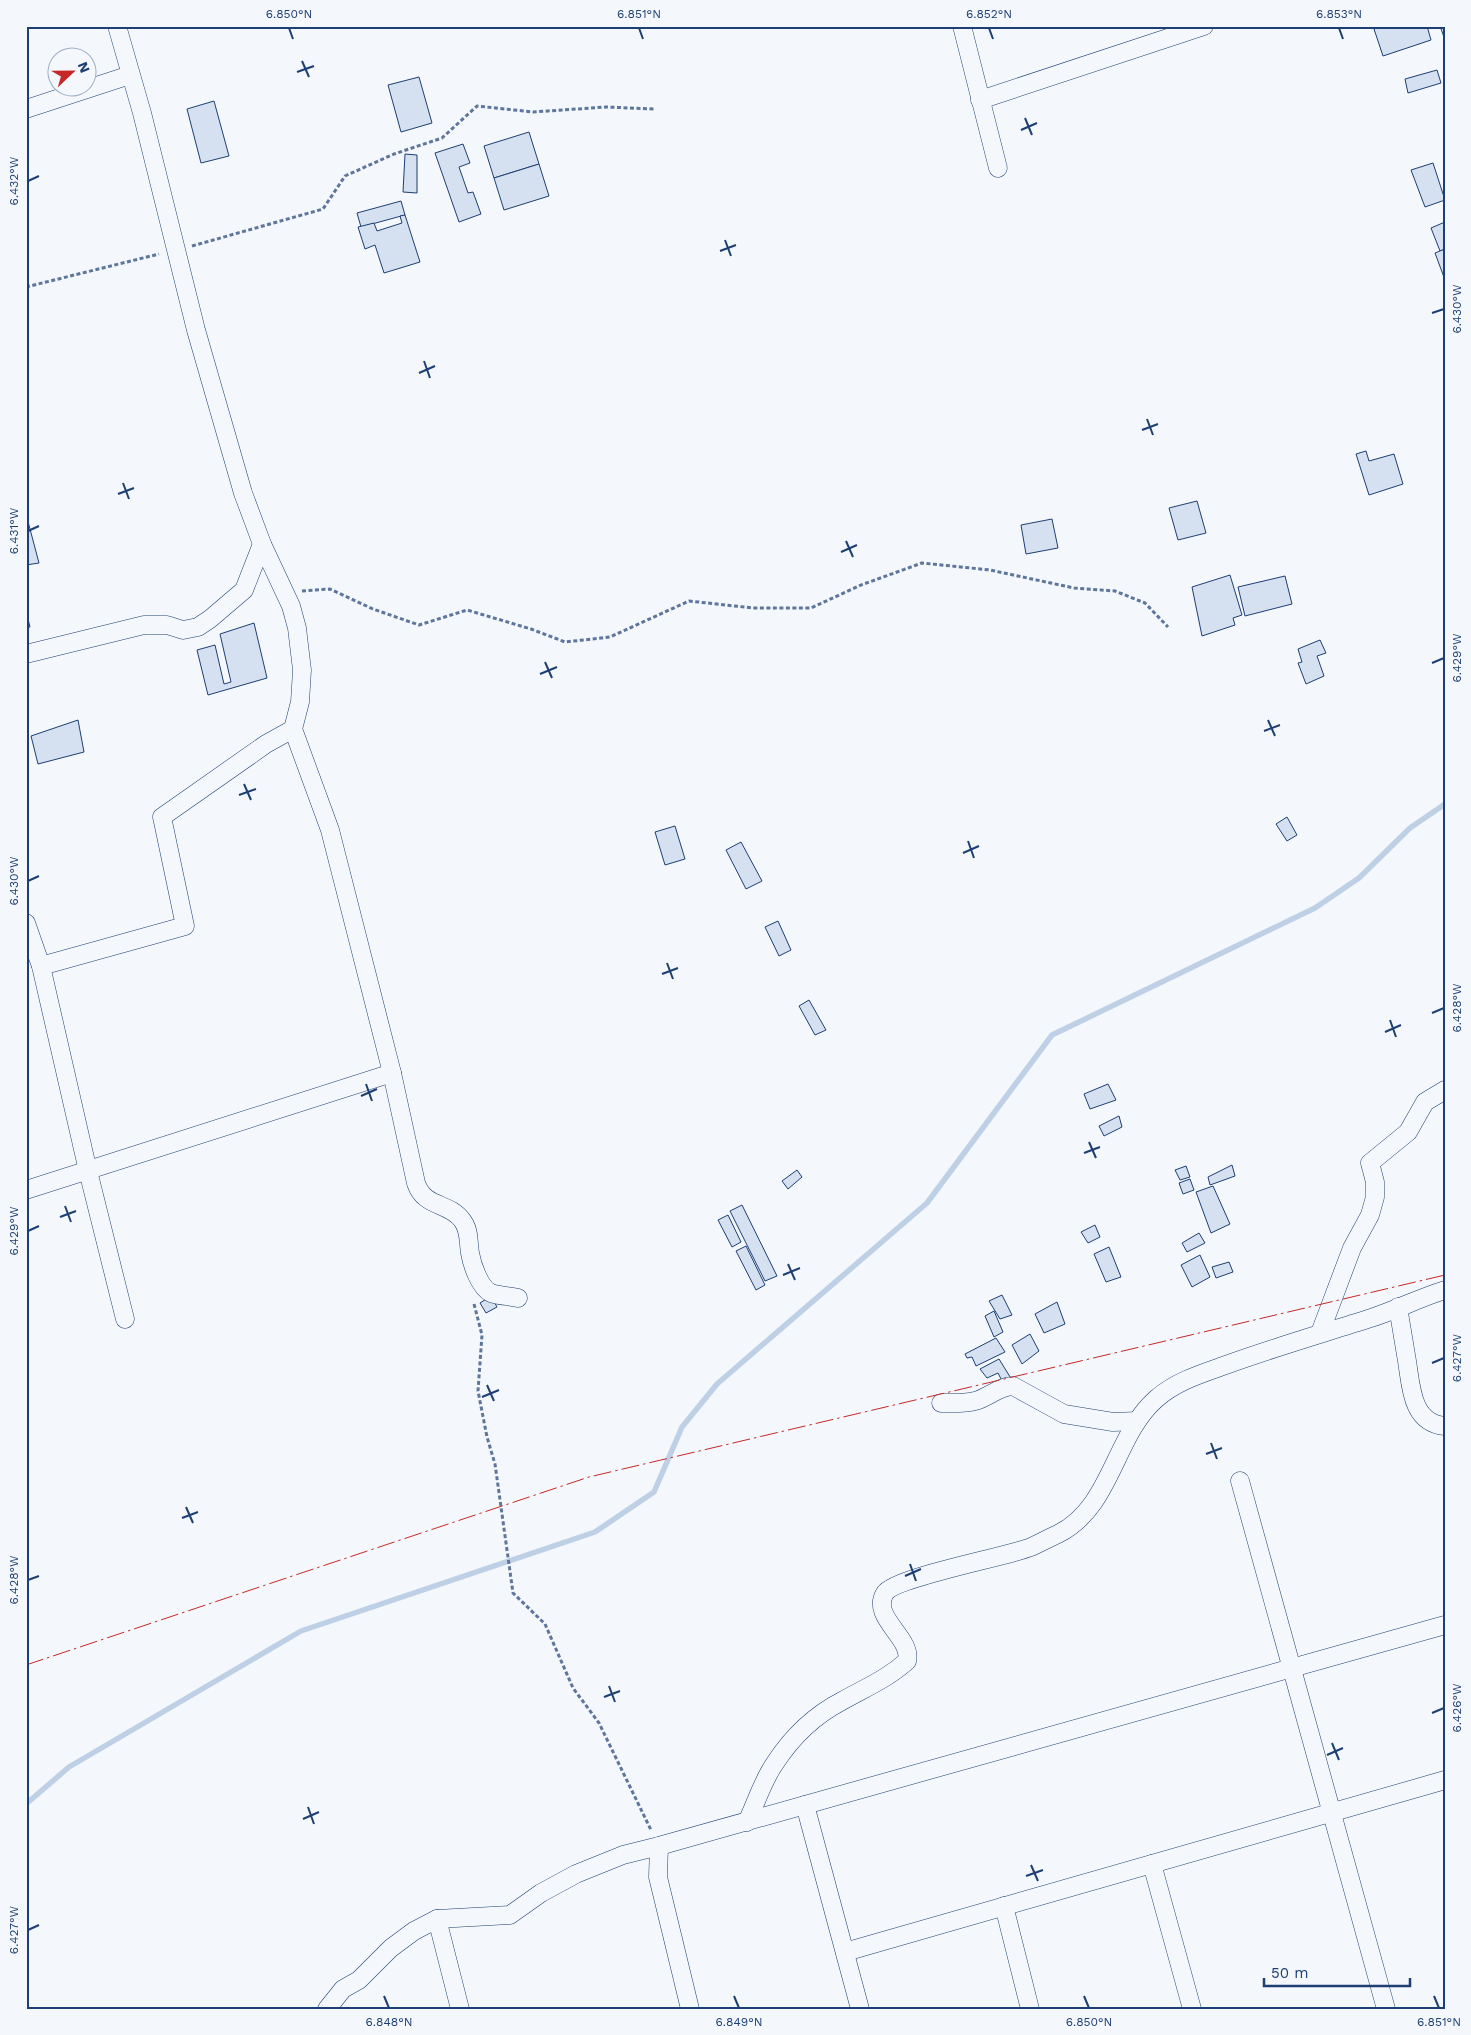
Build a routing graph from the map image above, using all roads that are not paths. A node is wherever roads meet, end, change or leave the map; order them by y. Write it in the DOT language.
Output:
graph roads {
  1 [pos="117,26"];
  2 [pos="962,26"];
  3 [pos="1204,26"];
  4 [pos="130,75"];
  5 [pos="980,100"];
  6 [pos="26,109"];
  7 [pos="998,168"];
  8 [pos="262,544"];
  9 [pos="26,654"];
  10 [pos="293,729"];
  11 [pos="26,923"];
  12 [pos="41,966"];
  13 [pos="392,1073"];
  14 [pos="1445,1090"];
  15 [pos="88,1171"];
  16 [pos="26,1190"];
  17 [pos="1445,1290"];
  18 [pos="518,1298"];
  19 [pos="1398,1307"];
  20 [pos="125,1319"];
  21 [pos="1320,1333"];
  22 [pos="942,1403"];
  23 [pos="1137,1421"];
  24 [pos="1445,1426"];
  25 [pos="1240,1481"];
  26 [pos="1445,1624"];
  27 [pos="1292,1668"];
  28 [pos="1445,1780"];
  29 [pos="805,1805"];
  30 [pos="1332,1812"];
  31 [pos="747,1822"];
  32 [pos="659,1846"];
  33 [pos="1152,1864"];
  34 [pos="1004,1906"];
  35 [pos="437,1919"];
  36 [pos="845,1952"];
  37 [pos="327,2009"];
  38 [pos="460,2009"];
  39 [pos="690,2009"];
  40 [pos="860,2009"];
  41 [pos="1030,2009"];
  42 [pos="1192,2009"];
  43 [pos="1386,2009"];
  1 -- 4 [label="street"];
  2 -- 5 [label="street"];
  3 -- 5 [label="street"];
  4 -- 6 [label="street"];
  4 -- 8 [label="street"];
  5 -- 7 [label="street"];
  8 -- 9 [label="street"];
  8 -- 10 [label="street"];
  10 -- 12 [label="street"];
  10 -- 13 [label="street"];
  11 -- 12 [label="street"];
  12 -- 15 [label="street"];
  13 -- 15 [label="street"];
  13 -- 18 [label="street"];
  14 -- 21 [label="street"];
  15 -- 16 [label="street"];
  15 -- 20 [label="street"];
  17 -- 19 [label="street"];
  19 -- 21 [label="street"];
  19 -- 24 [label="street"];
  21 -- 23 [label="street"];
  22 -- 23 [label="street"];
  23 -- 31 [label="street"];
  25 -- 27 [label="street"];
  26 -- 27 [label="street"];
  27 -- 29 [label="street"];
  27 -- 30 [label="street"];
  28 -- 30 [label="street"];
  29 -- 31 [label="street"];
  29 -- 36 [label="street"];
  30 -- 33 [label="street"];
  30 -- 43 [label="street"];
  31 -- 32 [label="street"];
  32 -- 35 [label="street"];
  32 -- 39 [label="street"];
  33 -- 34 [label="street"];
  33 -- 42 [label="street"];
  34 -- 36 [label="street"];
  34 -- 41 [label="street"];
  35 -- 37 [label="street"];
  35 -- 38 [label="street"];
  36 -- 40 [label="street"];
}
